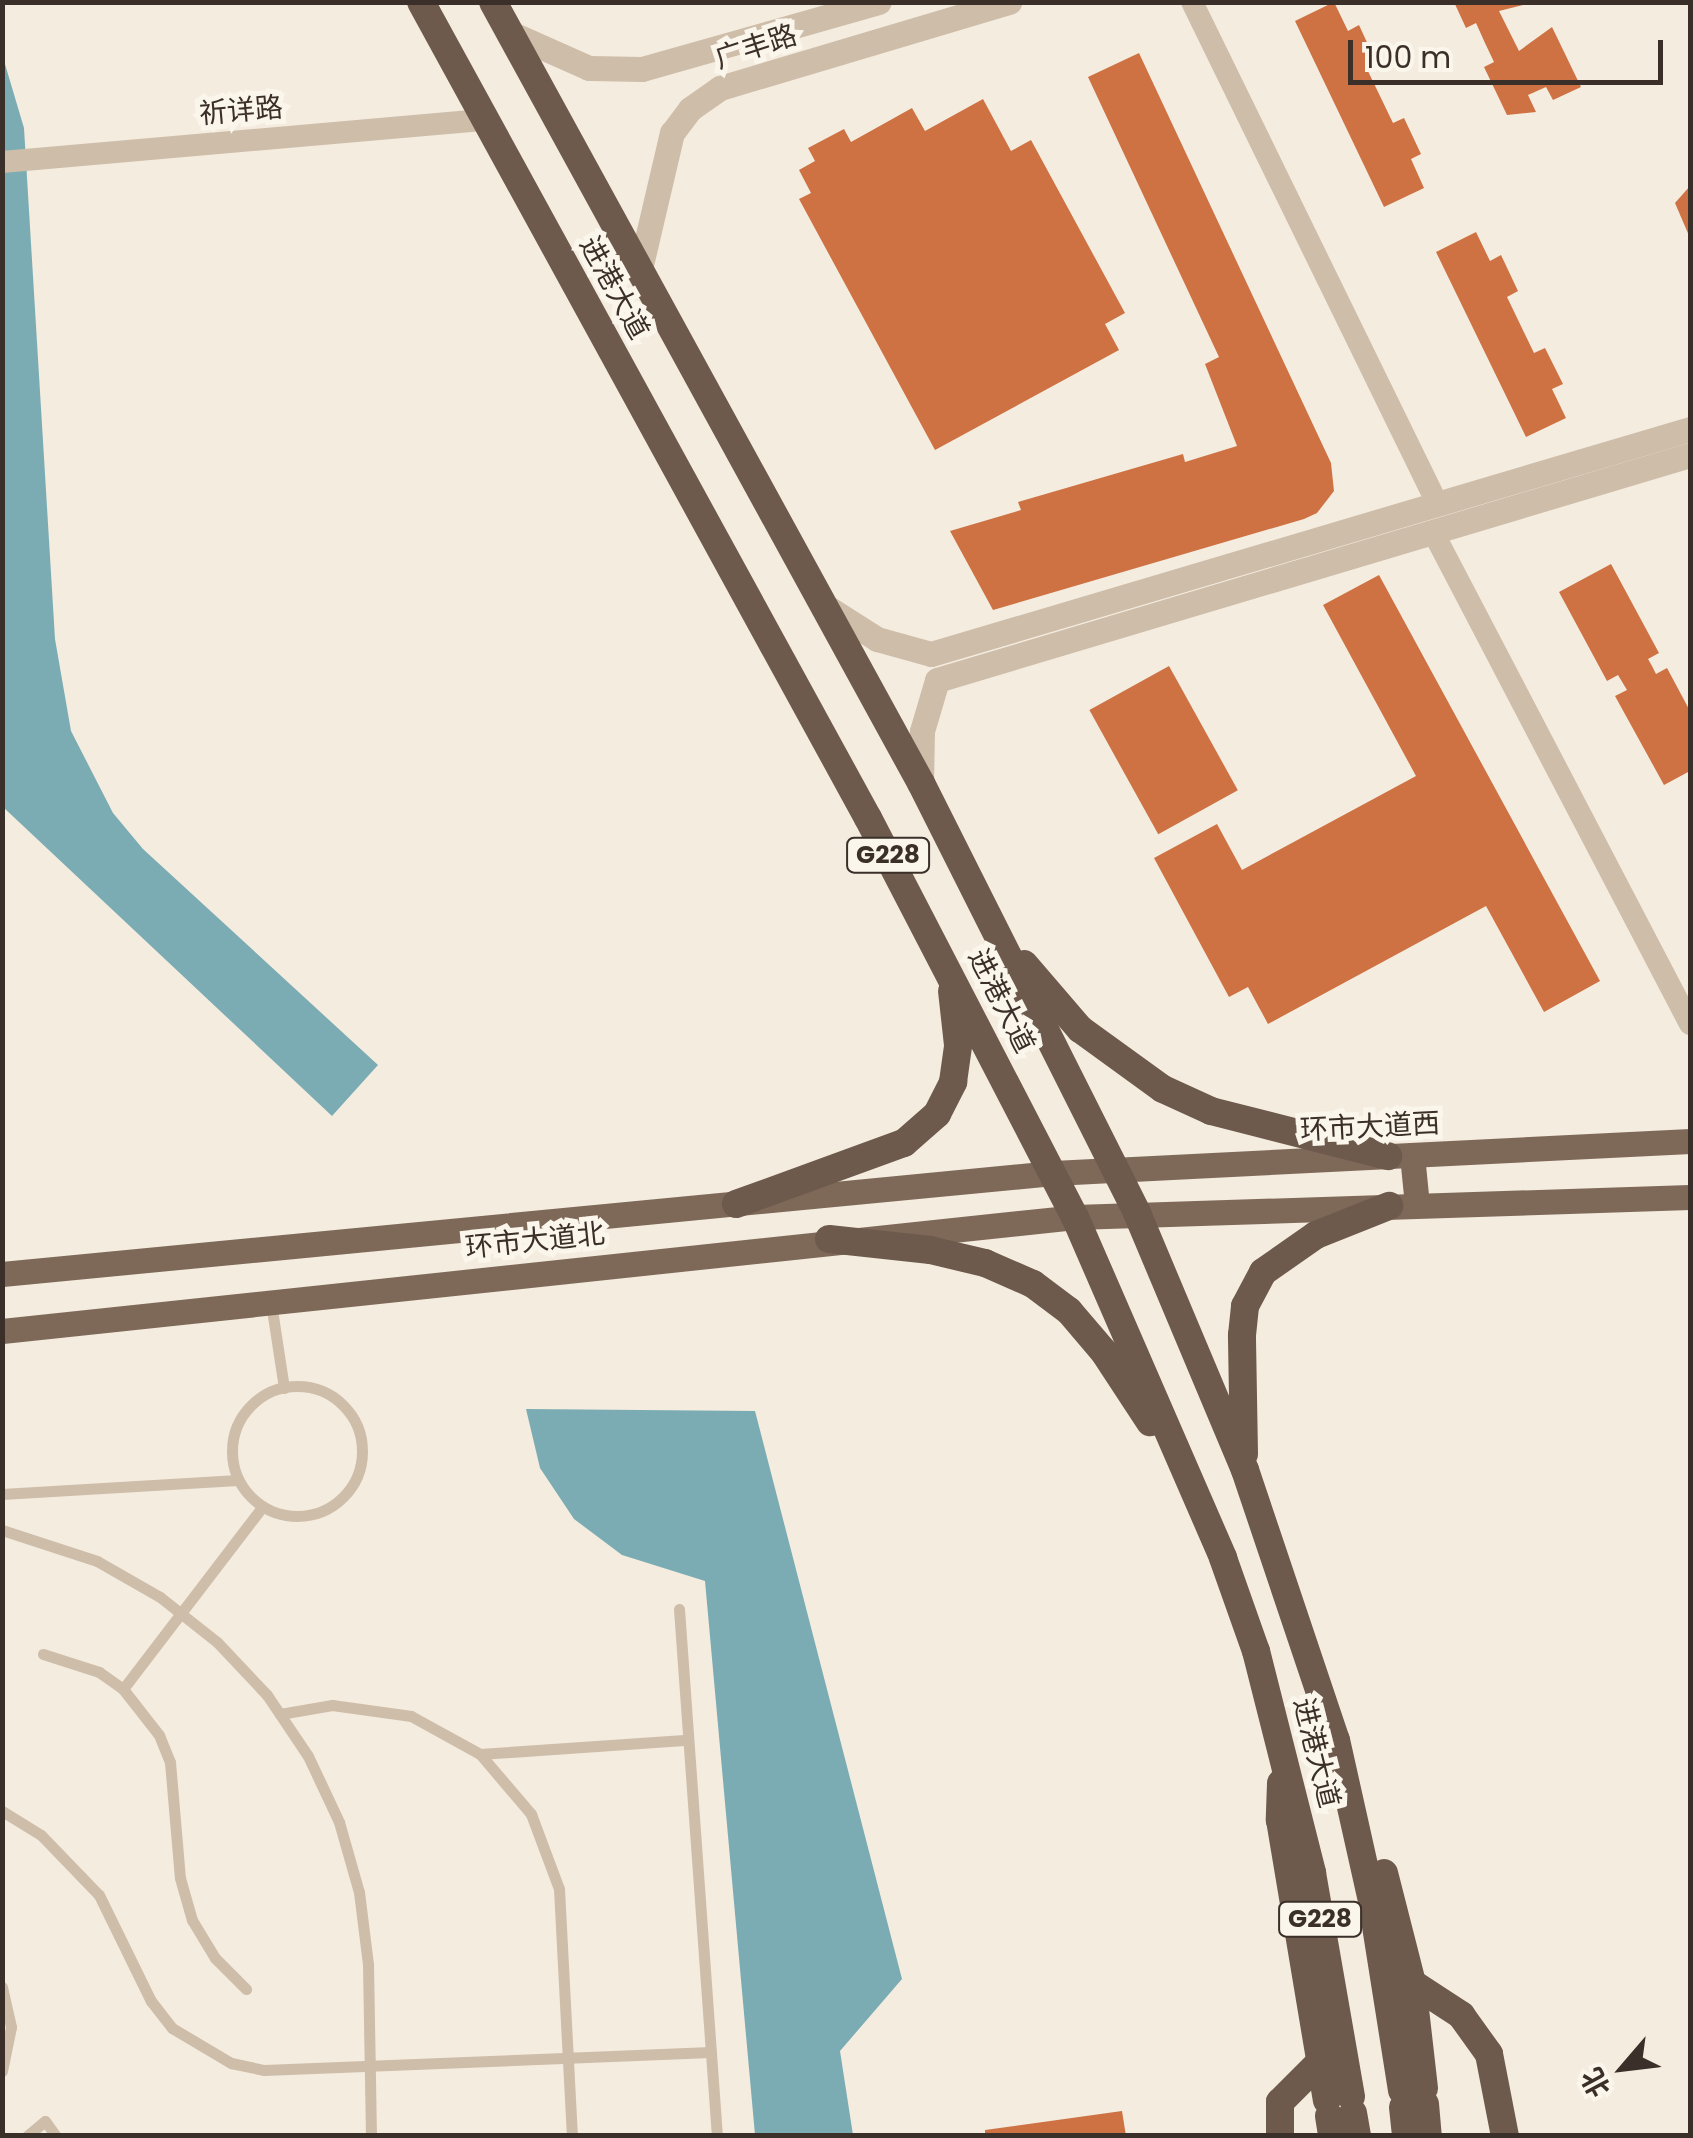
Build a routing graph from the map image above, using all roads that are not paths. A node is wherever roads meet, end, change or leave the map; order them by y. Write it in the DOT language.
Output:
graph roads {
  1 [pos="420,2"];
  2 [pos="493,2"];
  3 [pos="878,2"];
  4 [pos="1008,2"];
  5 [pos="1192,2"];
  6 [pos="510,32"];
  7 [pos="485,120"];
  8 [pos="2,162"];
  9 [pos="640,270"];
  10 [pos="1690,429"];
  11 [pos="1690,455"];
  12 [pos="1436,501"];
  13 [pos="1433,532"];
  14 [pos="825,606"];
  15 [pos="921,783"];
  16 [pos="998,935"];
  17 [pos="949,970"];
  18 [pos="1690,1024"];
  19 [pos="1690,1141"];
  20 [pos="1400,1155"];
  21 [pos="1116,1170"];
  22 [pos="1053,1174"];
  23 [pos="1690,1197"];
  24 [pos="736,1204"];
  25 [pos="1418,1205"];
  26 [pos="1389,1206"];
  27 [pos="1137,1213"];
  28 [pos="1075,1217"];
  29 [pos="829,1238"];
  30 [pos="2,1274"];
  31 [pos="270,1301"];
  32 [pos="2,1331"];
  33 [pos="284,1388"];
  34 [pos="1245,1470"];
  35 [pos="238,1480"];
  36 [pos="1194,1488"];
  37 [pos="2,1494"];
  38 [pos="262,1507"];
  39 [pos="2,1530"];
  40 [pos="1228,1570"];
  41 [pos="1282,1581"];
  42 [pos="679,1610"];
  43 [pos="181,1613"];
  44 [pos="43,1654"];
  45 [pos="123,1689"];
  46 [pos="280,1714"];
  47 [pos="688,1740"];
  48 [pos="1336,1740"];
  49 [pos="1282,1742"];
  50 [pos="480,1754"];
  51 [pos="2,1811"];
  52 [pos="1412,1983"];
  53 [pos="2,1987"];
  54 [pos="246,1989"];
  55 [pos="711,2052"];
  56 [pos="564,2058"];
  57 [pos="1321,2061"];
  58 [pos="370,2066"];
  59 [pos="2,2071"];
  60 [pos="1412,2105"];
  61 [pos="1342,2116"];
  62 [pos="27,2136"];
  63 [pos="56,2136"];
  64 [pos="371,2136"];
  65 [pos="572,2136"];
  66 [pos="717,2136"];
  67 [pos="1280,2136"];
  68 [pos="1428,2136"];
  69 [pos="1504,2136"];
  1 -- 7 [label="highway, 进港大道 / G228"];
  2 -- 6 [label="highway, 进港大道 / G228"];
  3 -- 6 [label="street, 广丰路"];
  4 -- 9 [label="street, 广丰路"];
  5 -- 12 [label="street"];
  6 -- 9 [label="highway, 进港大道 / G228"];
  7 -- 8 [label="street, 祈详路"];
  7 -- 17 [label="highway, 进港大道 / G228"];
  9 -- 14 [label="highway, 进港大道 / G228"];
  10 -- 12 [label="street"];
  11 -- 13 [label="street"];
  12 -- 14 [label="street"];
  13 -- 15 [label="street"];
  13 -- 18 [label="street"];
  14 -- 15 [label="highway, 进港大道 / G228"];
  15 -- 16 [label="highway, 进港大道 / G228"];
  16 -- 20 [label="highway"];
  16 -- 21 [label="highway, 进港大道 / G228"];
  17 -- 22 [label="highway, 进港大道 / G228"];
  17 -- 24 [label="highway"];
  19 -- 20 [label="main road, 环市大道西"];
  20 -- 21 [label="main road, 环市大道西"];
  20 -- 25 [label="main road"];
  21 -- 22 [label="main road, 环市大道西"];
  21 -- 27 [label="highway, 进港大道 / G228"];
  22 -- 24 [label="main road, 环市大道北"];
  22 -- 28 [label="highway, 进港大道 / G228"];
  23 -- 25 [label="main road"];
  24 -- 30 [label="main road, 环市大道北"];
  25 -- 26 [label="main road"];
  26 -- 27 [label="main road"];
  26 -- 34 [label="highway"];
  27 -- 28 [label="main road"];
  27 -- 34 [label="highway, 进港大道 / G228"];
  28 -- 29 [label="main road, 环市大道北"];
  28 -- 36 [label="highway, 进港大道 / G228"];
  29 -- 31 [label="main road, 环市大道北"];
  29 -- 36 [label="highway"];
  31 -- 32 [label="main road, 环市大道北"];
  31 -- 33 [label="lane"];
  33 -- 35 [label="lane"];
  33 -- 38 [label="lane"];
  34 -- 41 [label="highway, 进港大道 / G228"];
  35 -- 37 [label="lane"];
  35 -- 38 [label="lane"];
  36 -- 40 [label="highway, 进港大道 / G228"];
  38 -- 43 [label="lane"];
  39 -- 43 [label="lane"];
  40 -- 41 [label="highway"];
  40 -- 49 [label="highway, 进港大道 / G228"];
  41 -- 48 [label="highway, 进港大道 / G228"];
  42 -- 47 [label="lane"];
  43 -- 45 [label="lane"];
  43 -- 46 [label="lane"];
  44 -- 45 [label="lane"];
  45 -- 54 [label="lane"];
  46 -- 50 [label="lane"];
  46 -- 58 [label="lane"];
  47 -- 50 [label="lane"];
  47 -- 55 [label="lane"];
  48 -- 52 [label="highway"];
  48 -- 60 [label="highway, 进港大道 / G228"];
  49 -- 57 [label="highway"];
  49 -- 61 [label="highway, 进港大道 / G228"];
  50 -- 56 [label="lane"];
  51 -- 58 [label="lane"];
  52 -- 60 [label="highway"];
  52 -- 69 [label="highway"];
  53 -- 59 [label="lane"];
  55 -- 56 [label="lane"];
  55 -- 66 [label="lane"];
  56 -- 58 [label="lane"];
  56 -- 65 [label="lane"];
  57 -- 61 [label="highway"];
  57 -- 67 [label="highway"];
  58 -- 64 [label="lane"];
  60 -- 68 [label="highway"];
  62 -- 63 [label="lane"];
}
